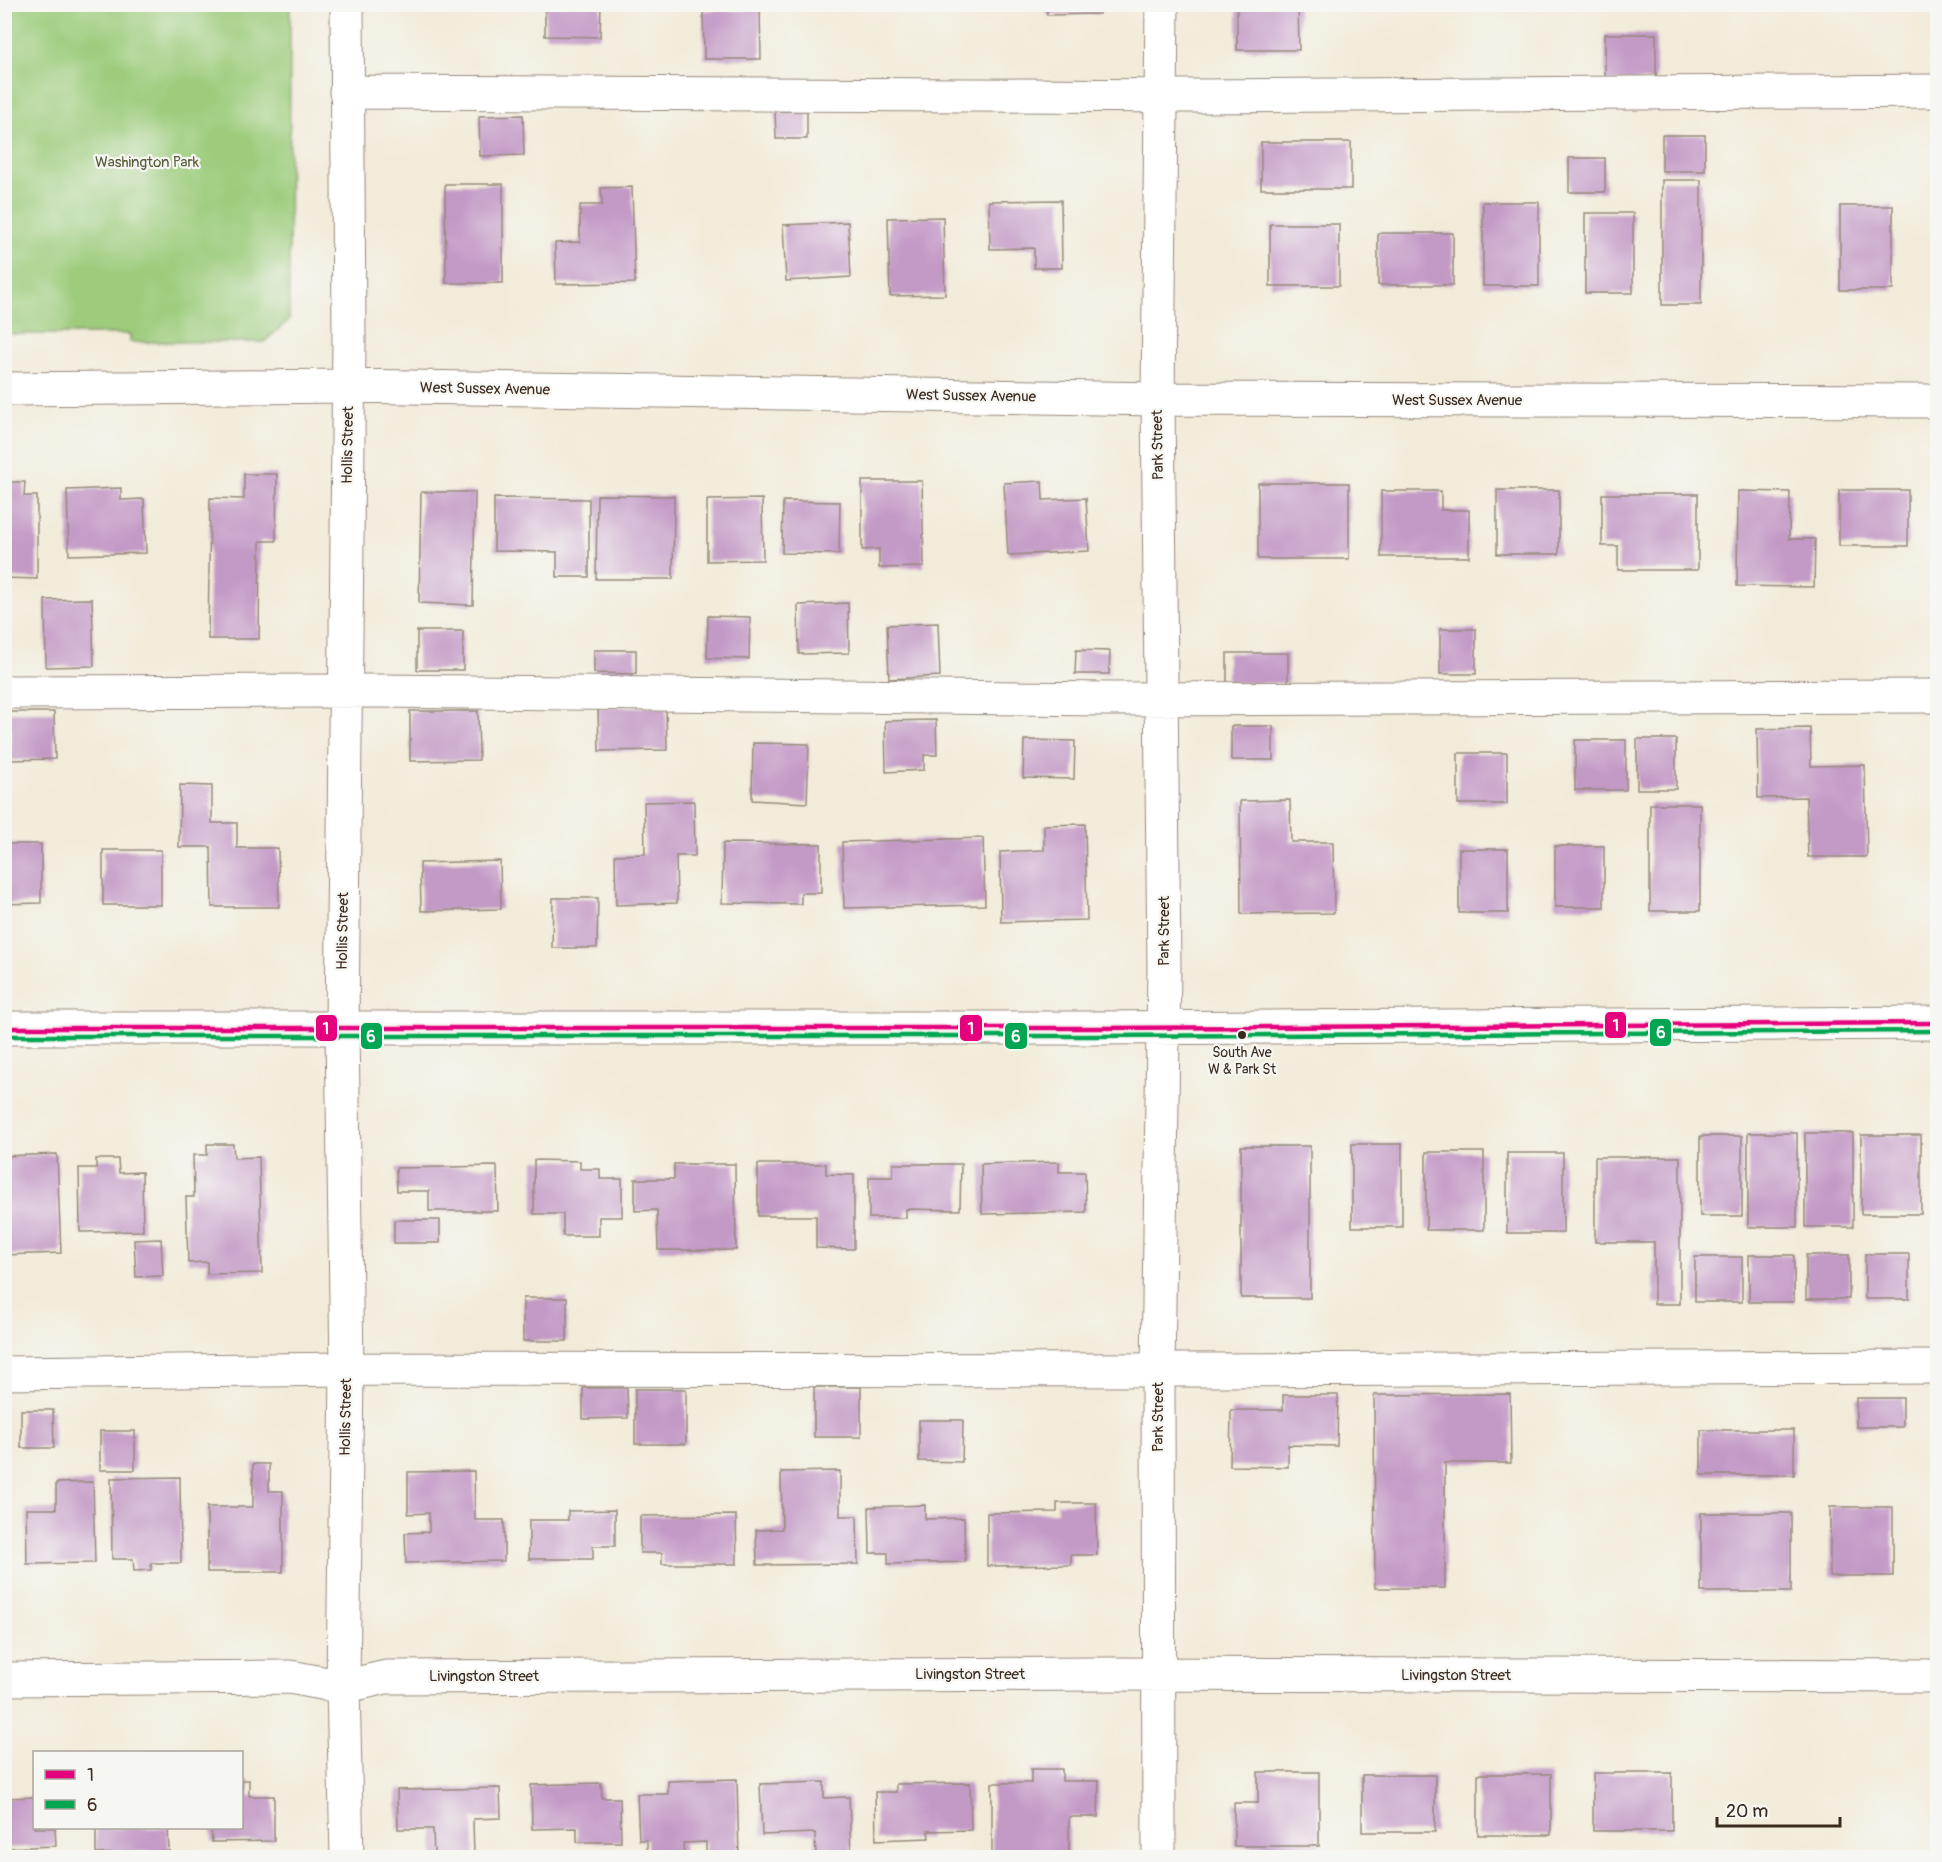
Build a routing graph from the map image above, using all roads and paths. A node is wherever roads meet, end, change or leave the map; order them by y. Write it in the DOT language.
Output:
graph roads {
  1 [pos="347,4"];
  2 [pos="1161,4"];
  3 [pos="1938,91"];
  4 [pos="346,92"];
  5 [pos="1160,96"];
  6 [pos="348,386"];
  7 [pos="4,388"];
  8 [pos="1158,399"];
  9 [pos="1938,401"];
  10 [pos="345,691"];
  11 [pos="4,692"];
  12 [pos="1938,696"];
  13 [pos="1162,699"];
  14 [pos="1938,1023"];
  15 [pos="1163,1027"];
  16 [pos="4,1028"];
  17 [pos="342,1029"];
  18 [pos="1938,1367"];
  19 [pos="347,1369"];
  20 [pos="1158,1370"];
  21 [pos="4,1373"];
  22 [pos="1158,1674"];
  23 [pos="1938,1676"];
  24 [pos="4,1679"];
  25 [pos="343,1687"];
  26 [pos="347,1857"];
  27 [pos="1159,1857"];
  1 -- 4 [label="street, Hollis Street"];
  2 -- 5 [label="street, Park Street"];
  3 -- 5 [label="street"];
  4 -- 5 [label="street"];
  4 -- 6 [label="street, Hollis Street"];
  5 -- 8 [label="street, Park Street"];
  6 -- 7 [label="street, West Sussex Avenue"];
  6 -- 8 [label="street, West Sussex Avenue"];
  6 -- 10 [label="street, Hollis Street"];
  8 -- 9 [label="street, West Sussex Avenue"];
  8 -- 13 [label="street, Park Street"];
  10 -- 11 [label="street"];
  10 -- 13 [label="street"];
  10 -- 17 [label="street, Hollis Street"];
  12 -- 13 [label="street"];
  13 -- 15 [label="street, Park Street"];
  14 -- 15 [label="street"];
  15 -- 17 [label="street"];
  15 -- 20 [label="street, Park Street"];
  16 -- 17 [label="street"];
  17 -- 19 [label="street, Hollis Street"];
  18 -- 20 [label="street"];
  19 -- 20 [label="street"];
  19 -- 21 [label="street"];
  19 -- 25 [label="street, Hollis Street"];
  20 -- 22 [label="street, Park Street"];
  22 -- 23 [label="street, Livingston Street"];
  22 -- 25 [label="street, Livingston Street"];
  22 -- 27 [label="street, Park Street"];
  24 -- 25 [label="street, Livingston Street"];
  25 -- 26 [label="street, Hollis Street"];
}
